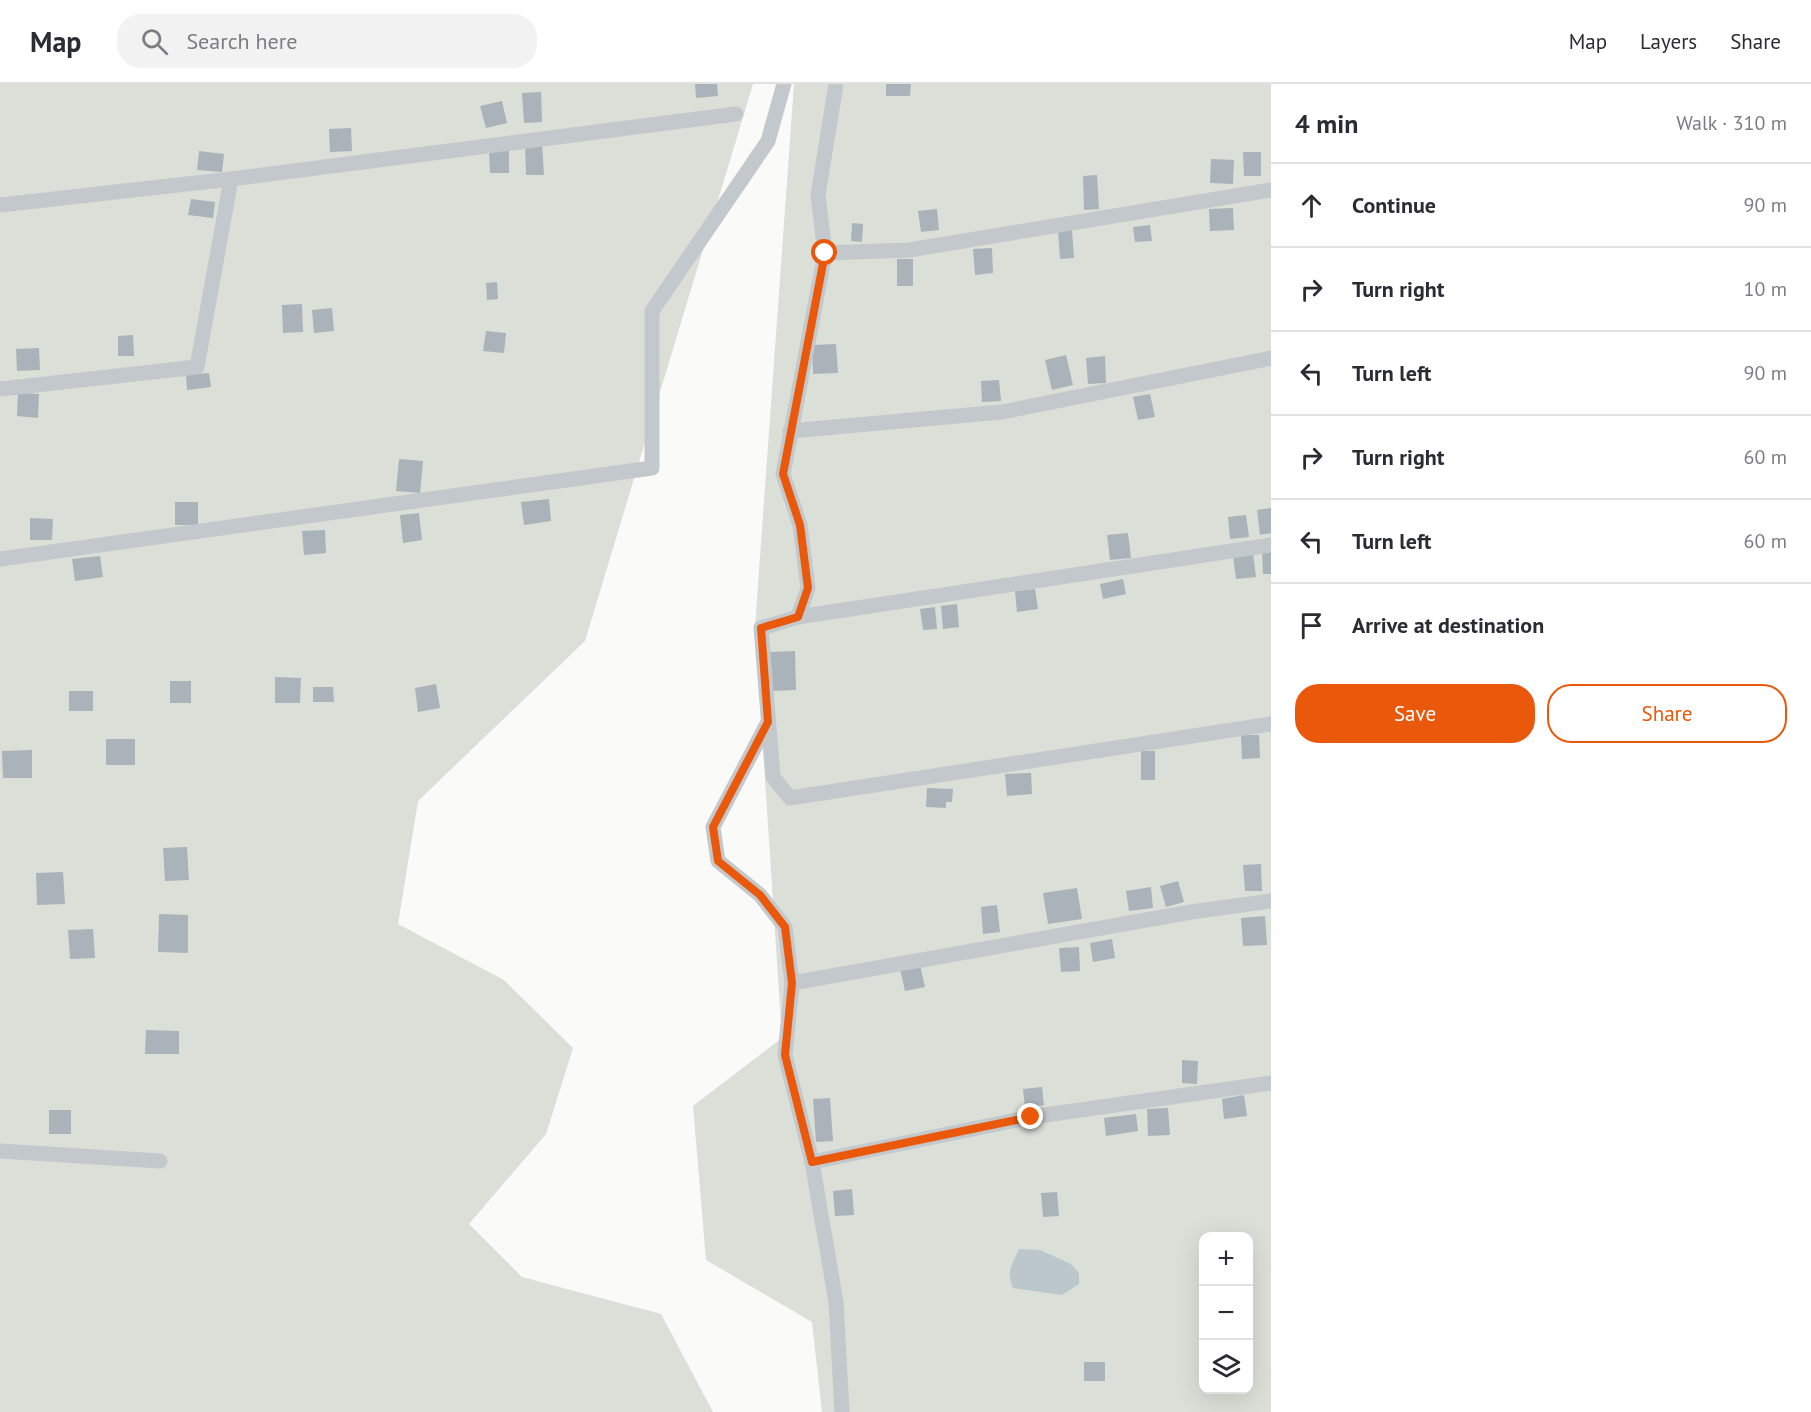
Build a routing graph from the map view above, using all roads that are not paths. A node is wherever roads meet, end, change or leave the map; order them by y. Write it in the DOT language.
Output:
graph roads {
  1 [pos="784,84"];
  2 [pos="836,84"];
  3 [pos="736,114"];
  4 [pos="231,179"];
  5 [pos="1271,190"];
  6 [pos="0,205"];
  7 [pos="825,253"];
  8 [pos="1271,358"];
  9 [pos="0,389"];
  10 [pos="790,431"];
  11 [pos="1271,545"];
  12 [pos="0,559"];
  13 [pos="798,617"];
  14 [pos="768,722"];
  15 [pos="1271,724"];
  16 [pos="1271,900"];
  17 [pos="792,983"];
  18 [pos="1271,1083"];
  19 [pos="0,1151"];
  20 [pos="160,1161"];
  21 [pos="812,1162"];
  22 [pos="842,1412"];
  1 -- 12 [label="lane"];
  2 -- 7 [label="lane"];
  3 -- 4 [label="lane"];
  4 -- 6 [label="lane"];
  4 -- 9 [label="lane"];
  5 -- 7 [label="lane"];
  7 -- 10 [label="lane"];
  8 -- 10 [label="lane"];
  10 -- 13 [label="lane"];
  11 -- 13 [label="lane"];
  13 -- 14 [label="lane"];
  14 -- 15 [label="lane"];
  14 -- 17 [label="lane"];
  16 -- 17 [label="lane"];
  17 -- 21 [label="lane"];
  18 -- 21 [label="lane"];
  19 -- 20 [label="lane"];
  21 -- 22 [label="lane"];
}
